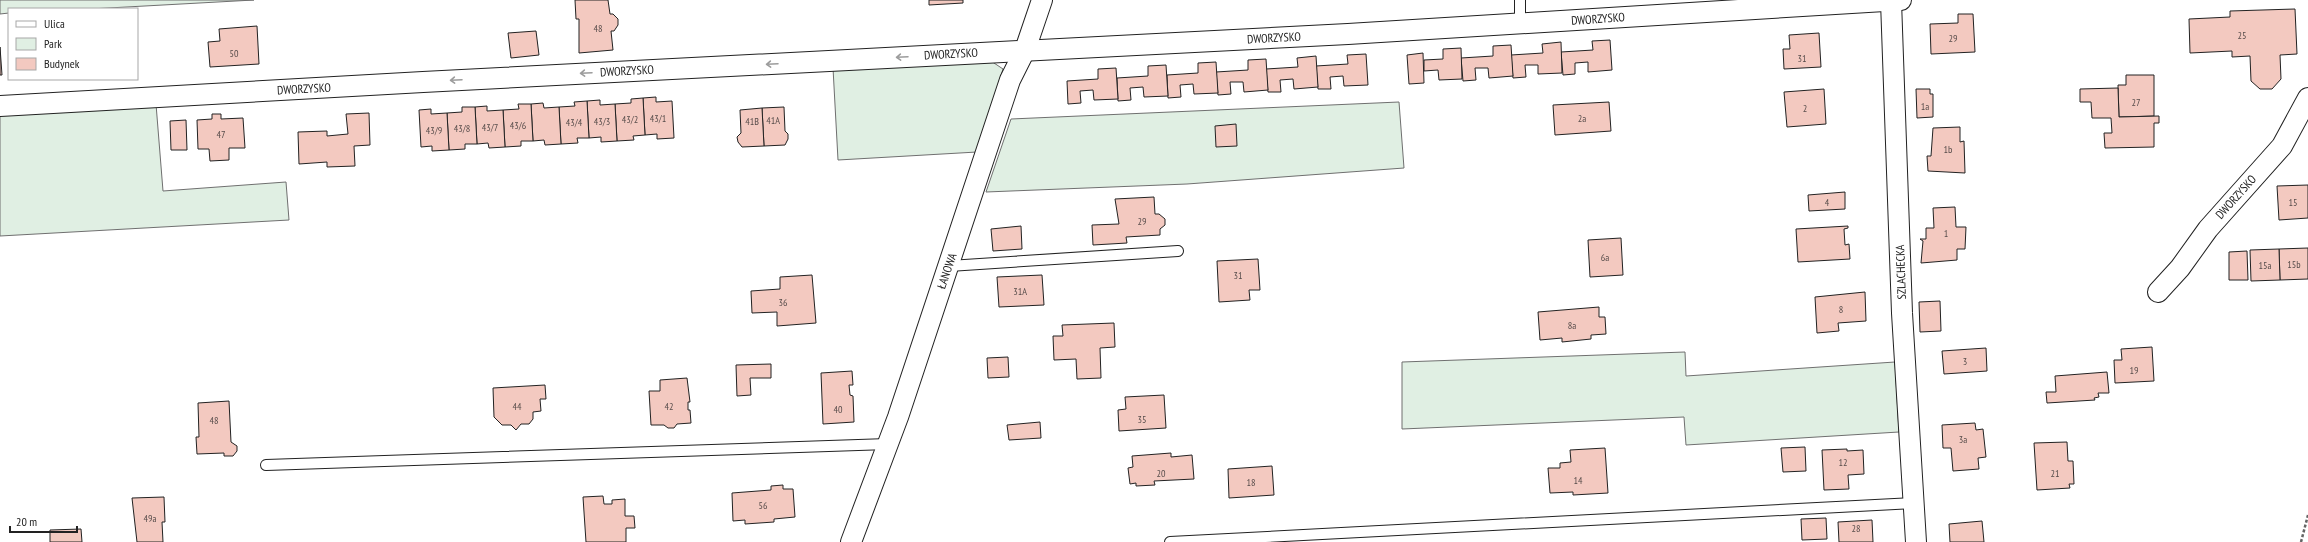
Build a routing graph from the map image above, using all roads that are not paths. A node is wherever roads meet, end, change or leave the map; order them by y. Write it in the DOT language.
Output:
graph roads {
  1 [pos="1042,0"];
  2 [pos="1520,0"];
  3 [pos="1896,1"];
  4 [pos="1520,24"];
  5 [pos="1025,50"];
  6 [pos="2308,98"];
  7 [pos="0,106"];
  8 [pos="1178,252"];
  9 [pos="949,266"];
  10 [pos="2158,292"];
  11 [pos="888,444"];
  12 [pos="266,465"];
  13 [pos="1914,503"];
  14 [pos="851,542"];
  15 [pos="1170,542"];
  16 [pos="1916,542"];
  1 -- 5 [label="street, ŁANOWA"];
  2 -- 4 [label="lane"];
  3 -- 4 [label="street, DWORZYSKO"];
  3 -- 13 [label="street, SZLACHECKA"];
  4 -- 5 [label="street, DWORZYSKO"];
  5 -- 7 [label="street, DWORZYSKO, one-way"];
  5 -- 9 [label="street, ŁANOWA"];
  6 -- 10 [label="street, DWORZYSKO"];
  8 -- 9 [label="lane"];
  9 -- 11 [label="street, ŁANOWA"];
  11 -- 12 [label="lane"];
  11 -- 14 [label="street, ŁANOWA"];
  13 -- 15 [label="lane"];
  13 -- 16 [label="street, SZLACHECKA"];
}
